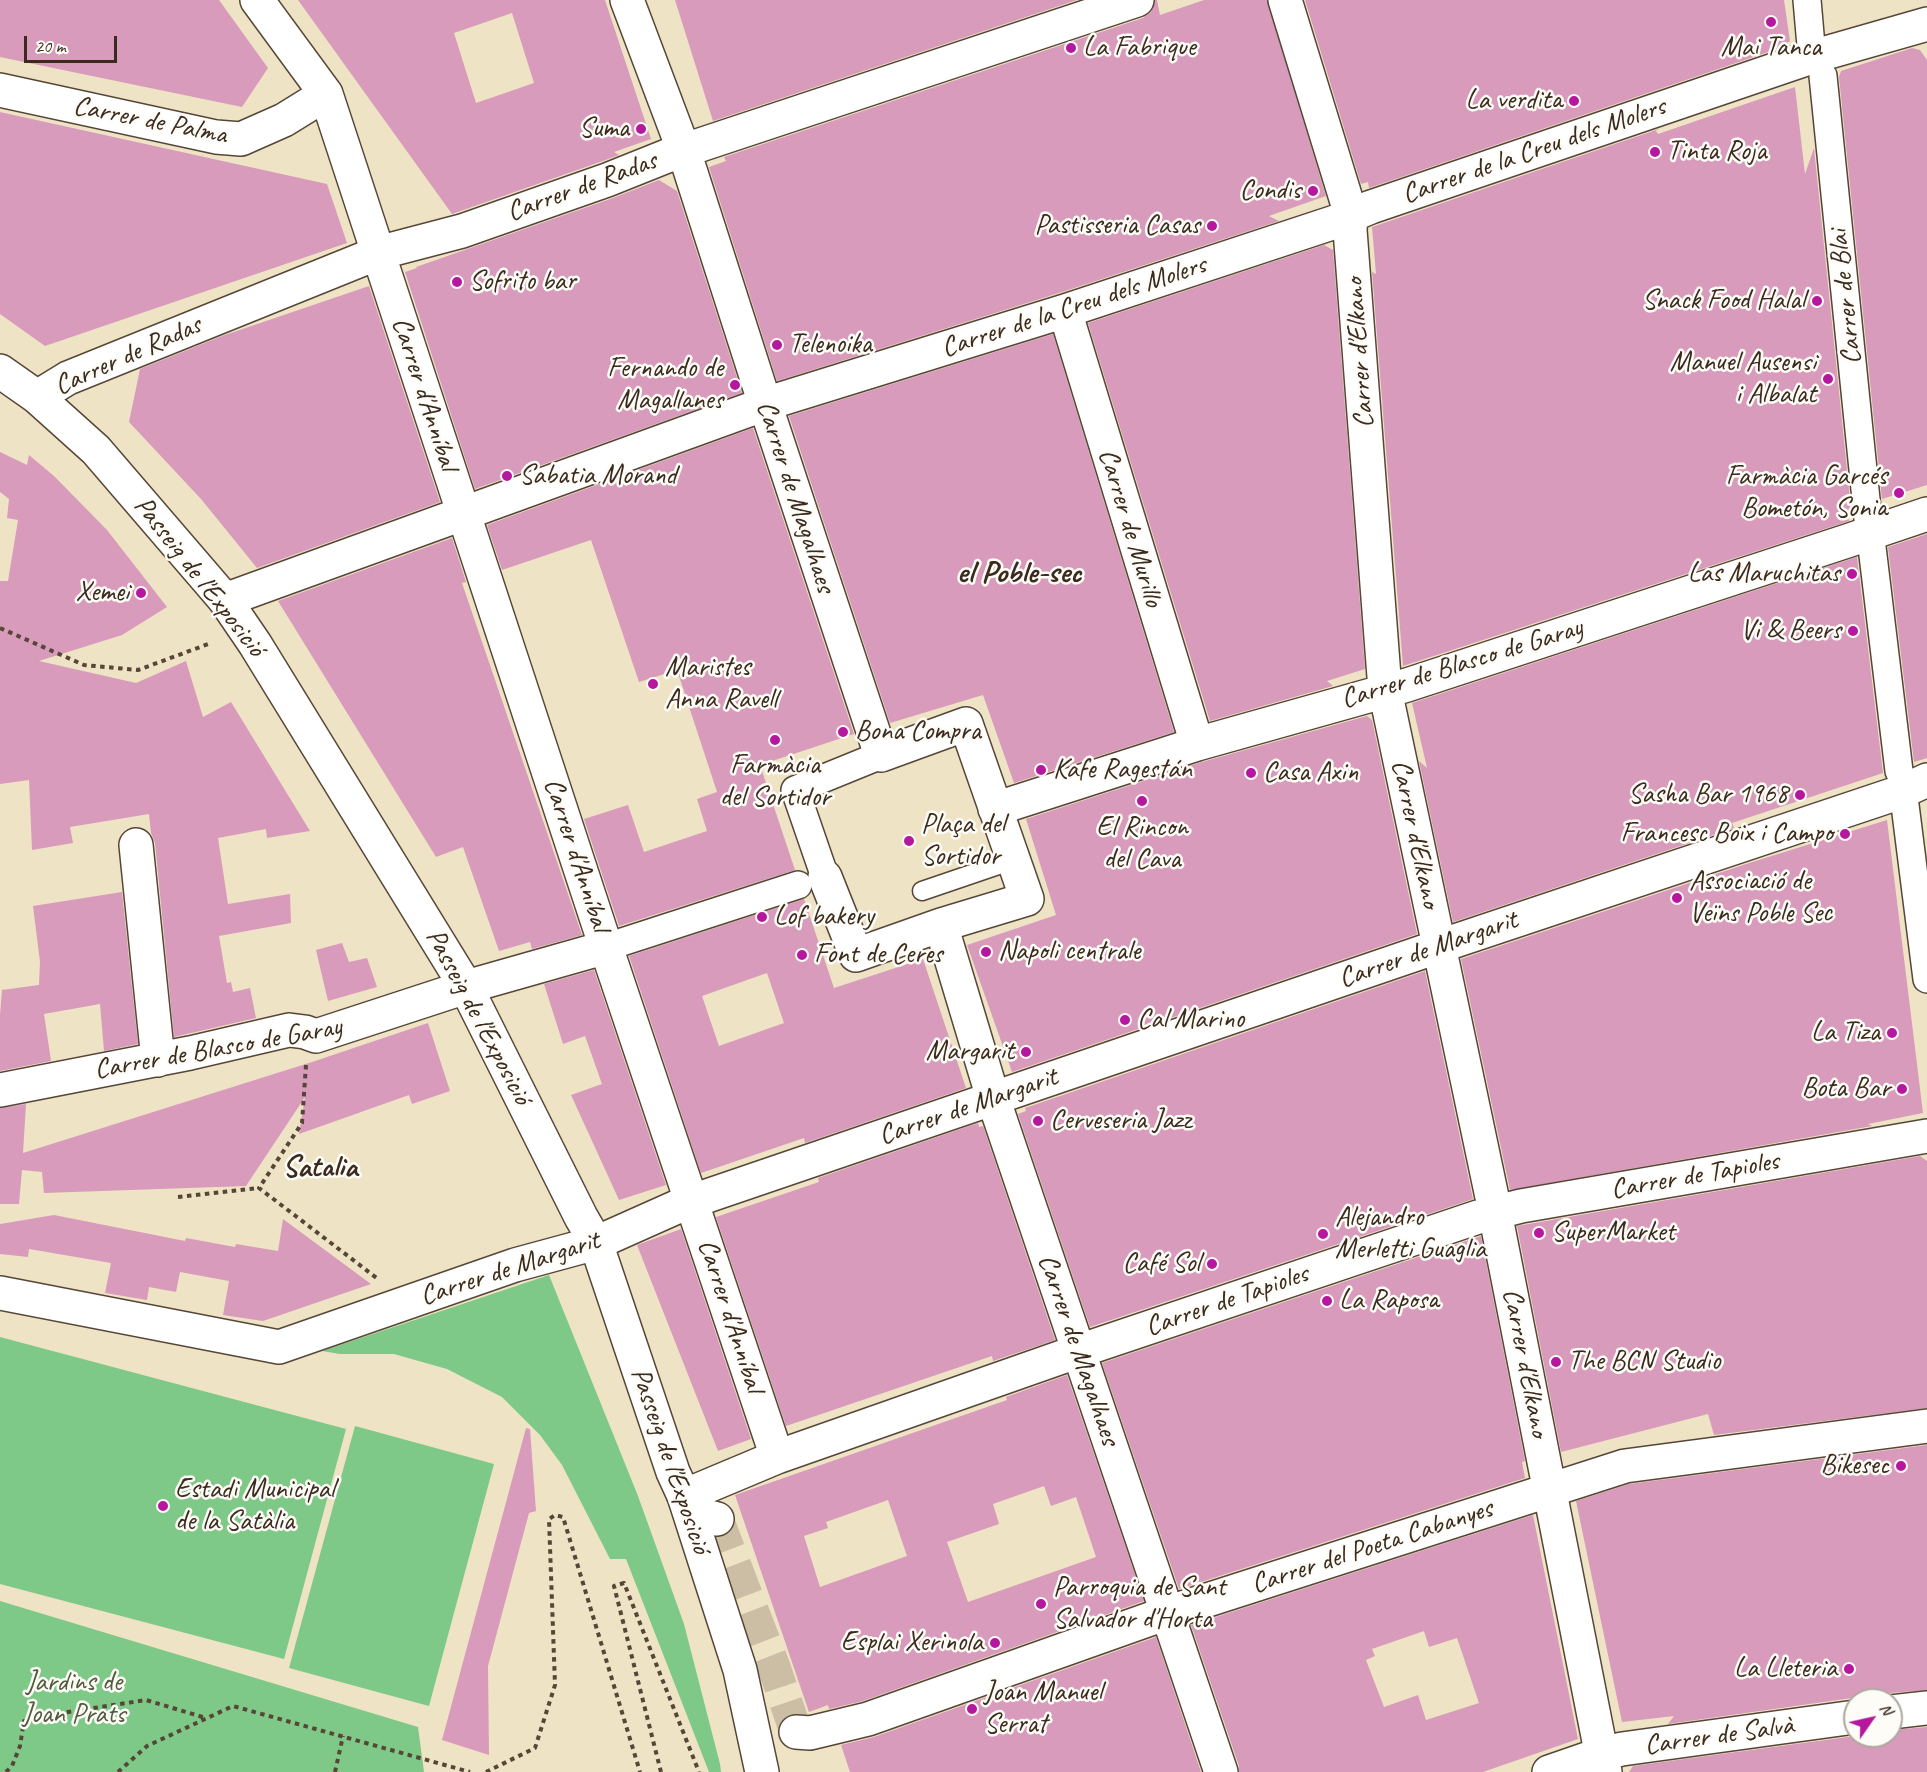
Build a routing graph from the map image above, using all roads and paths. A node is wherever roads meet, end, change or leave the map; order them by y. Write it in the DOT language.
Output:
graph roads {
  1 [pos="257,0"];
  2 [pos="627,0"];
  3 [pos="1137,0"];
  4 [pos="1285,0"];
  5 [pos="1807,0"];
  6 [pos="1927,24"];
  7 [pos="1811,46"];
  8 [pos="1823,75"];
  9 [pos="0,90"];
  10 [pos="326,94"];
  11 [pos="684,151"];
  12 [pos="1351,215"];
  13 [pos="378,253"];
  14 [pos="1065,311"];
  15 [pos="0,371"];
  16 [pos="37,397"];
  17 [pos="765,405"];
  18 [pos="463,513"];
  19 [pos="1927,514"];
  20 [pos="1868,519"];
  21 [pos="1872,547"];
  22 [pos="225,600"];
  23 [pos="0,628"];
  24 [pos="211,643"];
  25 [pos="1385,690"];
  26 [pos="1197,744"];
  27 [pos="881,755"];
  28 [pos="1913,776"];
  29 [pos="1905,805"];
  30 [pos="995,809"];
  31 [pos="136,845"];
  32 [pos="1013,860"];
  33 [pos="811,881"];
  34 [pos="922,891"];
  35 [pos="941,925"];
  36 [pos="614,945"];
  37 [pos="1440,946"];
  38 [pos="1927,978"];
  39 [pos="466,987"];
  40 [pos="307,1056"];
  41 [pos="158,1060"];
  42 [pos="0,1089"];
  43 [pos="993,1098"];
  44 [pos="1927,1136"];
  45 [pos="259,1188"];
  46 [pos="178,1197"];
  47 [pos="692,1201"];
  48 [pos="1495,1212"];
  49 [pos="596,1243"];
  50 [pos="387,1286"];
  51 [pos="0,1293"];
  52 [pos="1079,1351"];
  53 [pos="1927,1426"];
  54 [pos="777,1457"];
  55 [pos="1549,1489"];
  56 [pos="697,1509"];
  57 [pos="1167,1613"];
  58 [pos="1927,1708"];
  59 [pos="1903,1711"];
  60 [pos="206,1718"];
  61 [pos="1843,1719"];
  62 [pos="796,1732"];
  63 [pos="343,1736"];
  64 [pos="1603,1763"];
  65 [pos="6,1772"];
  66 [pos="118,1772"];
  67 [pos="335,1772"];
  68 [pos="470,1772"];
  69 [pos="486,1772"];
  70 [pos="640,1772"];
  71 [pos="661,1772"];
  72 [pos="699,1772"];
  73 [pos="762,1772"];
  74 [pos="1221,1772"];
  75 [pos="1550,1772"];
  1 -- 10 [label="street, Carrer d'Anníbal"];
  2 -- 11 [label="street, Carrer de Magalhaes"];
  3 -- 11 [label="street, Carrer de Radas"];
  4 -- 12 [label="street, Carrer d'Elkano"];
  5 -- 7 [label="street"];
  6 -- 12 [label="street, Carrer de la Creu dels Molers"];
  8 -- 20 [label="street, Carrer de Blai"];
  9 -- 10 [label="street, Carrer de Palma"];
  10 -- 13 [label="street, Carrer d'Anníbal"];
  11 -- 13 [label="street, Carrer de Radas"];
  11 -- 17 [label="street, Carrer de Magalhaes"];
  12 -- 14 [label="street, Carrer de la Creu dels Molers"];
  12 -- 25 [label="street, Carrer d'Elkano"];
  13 -- 16 [label="street, Carrer de Radas"];
  13 -- 18 [label="street, Carrer d'Anníbal"];
  14 -- 17 [label="street, Carrer de la Creu dels Molers"];
  14 -- 26 [label="street, Carrer de Murillo"];
  15 -- 16 [label="street, Passeig de l'Exposició"];
  16 -- 22 [label="street, Passeig de l'Exposició"];
  17 -- 18 [label="street, Carrer de la Creu dels Molers"];
  17 -- 27 [label="street, Carrer de Magalhaes"];
  18 -- 22 [label="street, Carrer de la Creu dels Molers"];
  18 -- 36 [label="street, Carrer d'Anníbal"];
  19 -- 25 [label="street, Carrer de Blasco de Garay"];
  21 -- 28 [label="street"];
  22 -- 39 [label="street, Passeig de l'Exposició"];
  23 -- 24 [label="path"];
  25 -- 26 [label="street, Carrer de Blasco de Garay"];
  25 -- 37 [label="street, Carrer d'Elkano"];
  26 -- 30 [label="street, Carrer de Blasco de Garay"];
  27 -- 30 [label="street"];
  27 -- 33 [label="street"];
  28 -- 37 [label="street, Carrer de Margarit"];
  29 -- 38 [label="street"];
  30 -- 32 [label="street"];
  31 -- 41 [label="street"];
  32 -- 34 [label="lane"];
  32 -- 35 [label="street"];
  33 -- 35 [label="street"];
  33 -- 36 [label="street, Carrer de Blasco de Garay"];
  35 -- 43 [label="street, Carrer de Magalhaes"];
  36 -- 39 [label="street, Carrer de Blasco de Garay"];
  36 -- 47 [label="street, Carrer d'Anníbal"];
  37 -- 43 [label="street, Carrer de Margarit"];
  37 -- 48 [label="street, Carrer d'Elkano"];
  39 -- 41 [label="street, Carrer de Blasco de Garay"];
  39 -- 49 [label="street, Passeig de l'Exposició"];
  40 -- 45 [label="path"];
  41 -- 42 [label="street, Carrer de Blasco de Garay"];
  43 -- 47 [label="street, Carrer de Margarit"];
  43 -- 52 [label="street, Carrer de Magalhaes"];
  44 -- 48 [label="street, Carrer de Tapioles"];
  45 -- 46 [label="path"];
  45 -- 50 [label="path"];
  47 -- 49 [label="street, Carrer de Margarit"];
  47 -- 54 [label="street, Carrer d'Anníbal"];
  48 -- 52 [label="street, Carrer de Tapioles"];
  48 -- 55 [label="street, Carrer d'Elkano"];
  49 -- 51 [label="street, Carrer de Margarit"];
  49 -- 56 [label="street, Passeig de l'Exposició"];
  52 -- 54 [label="street, Carrer de Tapioles"];
  52 -- 57 [label="street, Carrer de Magalhaes"];
  53 -- 55 [label="street, Carrer del Poeta Cabanyes"];
  54 -- 56 [label="street, Carrer de Tapioles"];
  55 -- 57 [label="street, Carrer del Poeta Cabanyes"];
  55 -- 64 [label="street, Carrer d'Elkano"];
  56 -- 73 [label="street, Passeig de l'Exposició"];
  57 -- 62 [label="street, Carrer del Poeta Cabanyes"];
  57 -- 74 [label="street, Carrer de Magalhaes"];
  58 -- 59 [label="street"];
  60 -- 63 [label="path"];
  60 -- 65 [label="path"];
  60 -- 66 [label="path"];
  61 -- 64 [label="street, Carrer de Salvà"];
  63 -- 67 [label="path"];
  63 -- 68 [label="path"];
  64 -- 75 [label="street, Carrer de Salvà"];
  69 -- 70 [label="path"];
  71 -- 72 [label="path"];
}
